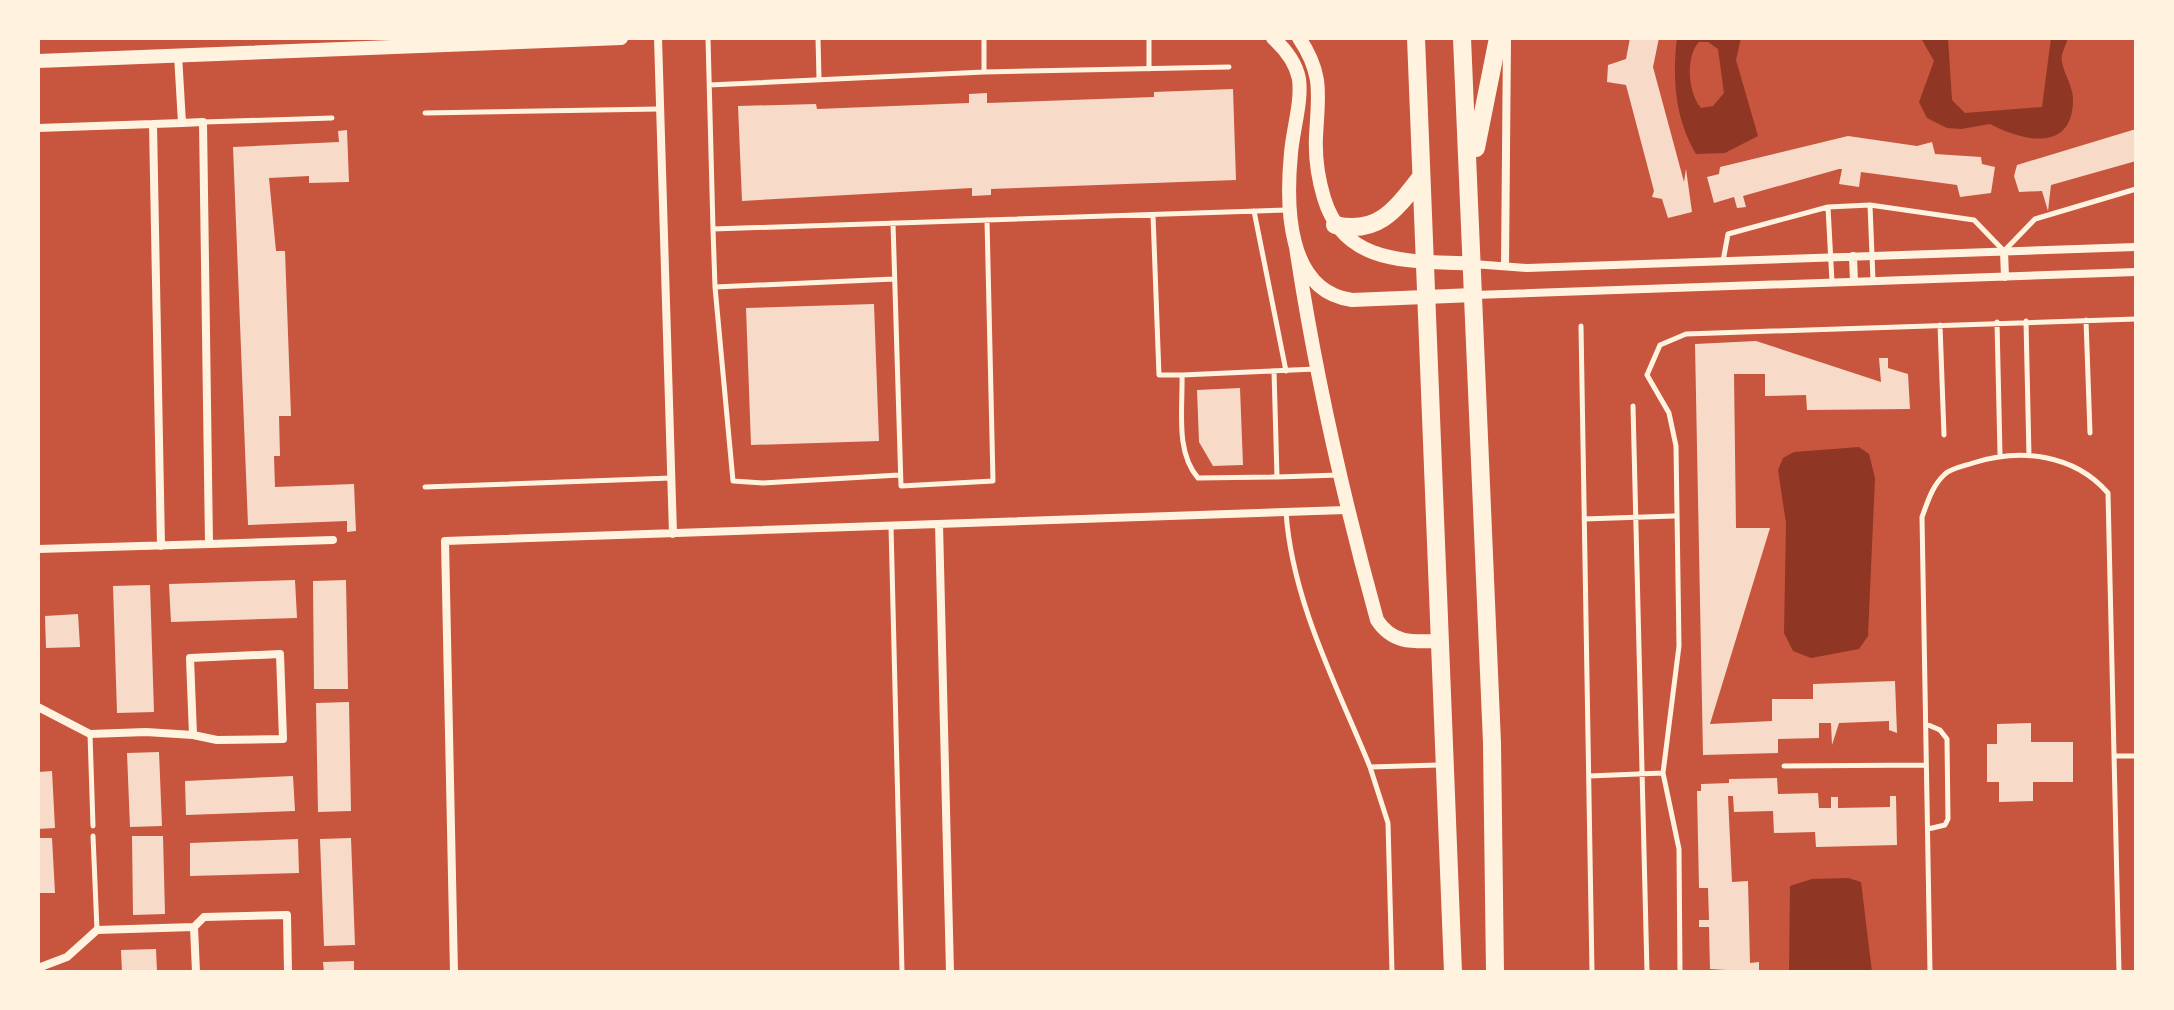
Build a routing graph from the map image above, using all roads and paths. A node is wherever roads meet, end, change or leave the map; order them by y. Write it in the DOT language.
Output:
graph roads {
  1 [pos="621,38"];
  2 [pos="658,38"];
  3 [pos="708,38"];
  4 [pos="818,38"];
  5 [pos="984,38"];
  6 [pos="1149,38"];
  7 [pos="1273,38"];
  8 [pos="1299,38"];
  9 [pos="1416,38"];
  10 [pos="1462,38"];
  11 [pos="1498,38"];
  12 [pos="1507,38"];
  13 [pos="528,40"];
  14 [pos="244,45"];
  15 [pos="178,55"];
  16 [pos="38,61"];
  17 [pos="1229,67"];
  18 [pos="1149,69"];
  19 [pos="984,72"];
  20 [pos="819,79"];
  21 [pos="709,85"];
  22 [pos="660,109"];
  23 [pos="425,113"];
  24 [pos="332,118"];
  25 [pos="203,122"];
  26 [pos="182,123"];
  27 [pos="153,124"];
  28 [pos="38,128"];
  29 [pos="1421,177"];
  30 [pos="1470,186"];
  31 [pos="2136,189"];
  32 [pos="1870,205"];
  33 [pos="1828,207"];
  34 [pos="1292,210"];
  35 [pos="1254,211"];
  36 [pos="1153,215"];
  37 [pos="987,220"];
  38 [pos="893,223"];
  39 [pos="1335,225"];
  40 [pos="713,229"];
  41 [pos="1296,247"];
  42 [pos="2136,247"];
  43 [pos="2004,251"];
  44 [pos="1853,256"];
  45 [pos="1871,256"];
  46 [pos="1830,257"];
  47 [pos="1423,261"];
  48 [pos="1723,261"];
  49 [pos="1473,264"];
  50 [pos="1505,266"];
  51 [pos="2136,272"];
  52 [pos="2005,277"];
  53 [pos="894,279"];
  54 [pos="1873,281"];
  55 [pos="1854,282"];
  56 [pos="1832,283"];
  57 [pos="715,287"];
  58 [pos="1474,295"];
  59 [pos="1426,297"];
  60 [pos="2136,319"];
  61 [pos="2086,320"];
  62 [pos="2026,321"];
  63 [pos="1997,322"];
  64 [pos="1940,325"];
  65 [pos="1581,326"];
  66 [pos="1317,369"];
  67 [pos="1274,371"];
  68 [pos="1286,371"];
  69 [pos="1182,375"];
  70 [pos="1633,406"];
  71 [pos="2090,433"];
  72 [pos="1944,435"];
  73 [pos="2000,454"];
  74 [pos="2029,456"];
  75 [pos="899,475"];
  76 [pos="1339,475"];
  77 [pos="1277,477"];
  78 [pos="671,478"];
  79 [pos="425,487"];
  80 [pos="1346,510"];
  81 [pos="1286,512"];
  82 [pos="1674,516"];
  83 [pos="1636,517"];
  84 [pos="1584,519"];
  85 [pos="939,524"];
  86 [pos="891,525"];
  87 [pos="673,534"];
  88 [pos="333,540"];
  89 [pos="209,544"];
  90 [pos="161,546"];
  91 [pos="38,549"];
  92 [pos="1438,641"];
  93 [pos="38,707"];
  94 [pos="1926,724"];
  95 [pos="90,734"];
  96 [pos="193,735"];
  97 [pos="2117,756"];
  98 [pos="2136,756"];
  99 [pos="1444,765"];
  100 [pos="1926,765"];
  101 [pos="1784,766"];
  102 [pos="1370,767"];
  103 [pos="1663,773"];
  104 [pos="1642,774"];
  105 [pos="1589,776"];
  106 [pos="93,826"];
  107 [pos="1928,829"];
  108 [pos="93,836"];
  109 [pos="194,927"];
  110 [pos="97,930"];
  111 [pos="38,968"];
  112 [pos="196,972"];
  113 [pos="288,972"];
  114 [pos="454,972"];
  115 [pos="902,972"];
  116 [pos="950,972"];
  117 [pos="1392,972"];
  118 [pos="1453,972"];
  119 [pos="1495,972"];
  120 [pos="1592,972"];
  121 [pos="1647,972"];
  122 [pos="1680,972"];
  123 [pos="1930,972"];
  124 [pos="2119,972"];
  1 -- 13 [label="street"];
  2 -- 22 [label="street"];
  3 -- 21 [label="lane"];
  4 -- 20 [label="lane"];
  5 -- 19 [label="lane"];
  6 -- 18 [label="lane"];
  7 -- 34 [label="street"];
  8 -- 39 [label="street"];
  9 -- 29 [label="main road"];
  10 -- 30 [label="main road"];
  11 -- 30 [label="main road"];
  12 -- 50 [label="street"];
  13 -- 14 [label="street"];
  14 -- 15 [label="street"];
  15 -- 16 [label="street"];
  15 -- 26 [label="street"];
  17 -- 18 [label="lane"];
  18 -- 19 [label="lane"];
  19 -- 20 [label="lane"];
  20 -- 21 [label="lane"];
  21 -- 40 [label="lane"];
  22 -- 23 [label="lane"];
  22 -- 78 [label="street"];
  24 -- 25 [label="lane"];
  25 -- 26 [label="street"];
  25 -- 89 [label="street"];
  26 -- 27 [label="street"];
  27 -- 28 [label="street"];
  27 -- 90 [label="street"];
  29 -- 39 [label="main road"];
  29 -- 47 [label="main road"];
  30 -- 49 [label="main road"];
  31 -- 43 [label="lane"];
  32 -- 33 [label="lane"];
  32 -- 43 [label="lane"];
  32 -- 45 [label="lane"];
  33 -- 46 [label="lane"];
  33 -- 48 [label="lane"];
  34 -- 35 [label="lane"];
  34 -- 41 [label="street"];
  35 -- 36 [label="lane"];
  35 -- 68 [label="lane"];
  36 -- 37 [label="lane"];
  36 -- 69 [label="lane"];
  37 -- 38 [label="lane"];
  37 -- 75 [label="lane"];
  38 -- 40 [label="lane"];
  38 -- 53 [label="lane"];
  39 -- 47 [label="street"];
  40 -- 57 [label="lane"];
  41 -- 59 [label="street"];
  41 -- 66 [label="street"];
  42 -- 43 [label="street"];
  43 -- 45 [label="street"];
  43 -- 52 [label="street"];
  44 -- 45 [label="street"];
  44 -- 46 [label="street"];
  44 -- 55 [label="street"];
  45 -- 54 [label="lane"];
  46 -- 48 [label="street"];
  46 -- 56 [label="lane"];
  47 -- 49 [label="street"];
  47 -- 59 [label="main road"];
  48 -- 50 [label="street"];
  49 -- 50 [label="street"];
  49 -- 58 [label="main road"];
  51 -- 52 [label="street"];
  52 -- 54 [label="street"];
  53 -- 57 [label="lane"];
  53 -- 75 [label="lane"];
  54 -- 55 [label="street"];
  55 -- 56 [label="street"];
  56 -- 58 [label="street"];
  57 -- 75 [label="lane"];
  58 -- 59 [label="street"];
  58 -- 119 [label="main road"];
  59 -- 92 [label="main road"];
  60 -- 61 [label="lane"];
  61 -- 62 [label="lane"];
  61 -- 71 [label="lane"];
  62 -- 63 [label="lane"];
  62 -- 74 [label="lane"];
  63 -- 64 [label="lane"];
  63 -- 73 [label="lane"];
  64 -- 72 [label="lane"];
  64 -- 82 [label="lane"];
  65 -- 84 [label="lane"];
  66 -- 68 [label="lane"];
  66 -- 76 [label="street"];
  67 -- 68 [label="lane"];
  67 -- 69 [label="lane"];
  67 -- 77 [label="lane"];
  69 -- 77 [label="lane"];
  70 -- 83 [label="lane"];
  73 -- 74 [label="lane"];
  73 -- 94 [label="lane"];
  74 -- 97 [label="lane"];
  76 -- 77 [label="lane"];
  76 -- 80 [label="street"];
  78 -- 79 [label="lane"];
  78 -- 87 [label="street"];
  80 -- 81 [label="street"];
  80 -- 92 [label="street"];
  81 -- 85 [label="street"];
  81 -- 102 [label="lane"];
  82 -- 83 [label="lane"];
  82 -- 103 [label="lane"];
  83 -- 84 [label="lane"];
  83 -- 104 [label="lane"];
  84 -- 105 [label="lane"];
  85 -- 86 [label="street"];
  85 -- 116 [label="street"];
  86 -- 87 [label="street"];
  86 -- 115 [label="lane"];
  87 -- 114 [label="street"];
  88 -- 89 [label="street"];
  89 -- 90 [label="street"];
  90 -- 91 [label="street"];
  92 -- 99 [label="main road"];
  93 -- 95 [label="street"];
  94 -- 100 [label="lane"];
  94 -- 107 [label="lane"];
  95 -- 96 [label="street"];
  95 -- 106 [label="lane"];
  96 -- 96 [label="street"];
  97 -- 98 [label="lane"];
  97 -- 124 [label="lane"];
  99 -- 102 [label="lane"];
  99 -- 118 [label="main road"];
  100 -- 101 [label="lane"];
  100 -- 107 [label="lane"];
  102 -- 117 [label="lane"];
  103 -- 104 [label="lane"];
  103 -- 122 [label="lane"];
  104 -- 105 [label="lane"];
  104 -- 121 [label="lane"];
  105 -- 120 [label="lane"];
  107 -- 123 [label="lane"];
  108 -- 110 [label="lane"];
  109 -- 110 [label="street"];
  109 -- 112 [label="street"];
  109 -- 113 [label="street"];
  110 -- 111 [label="street"];
}
